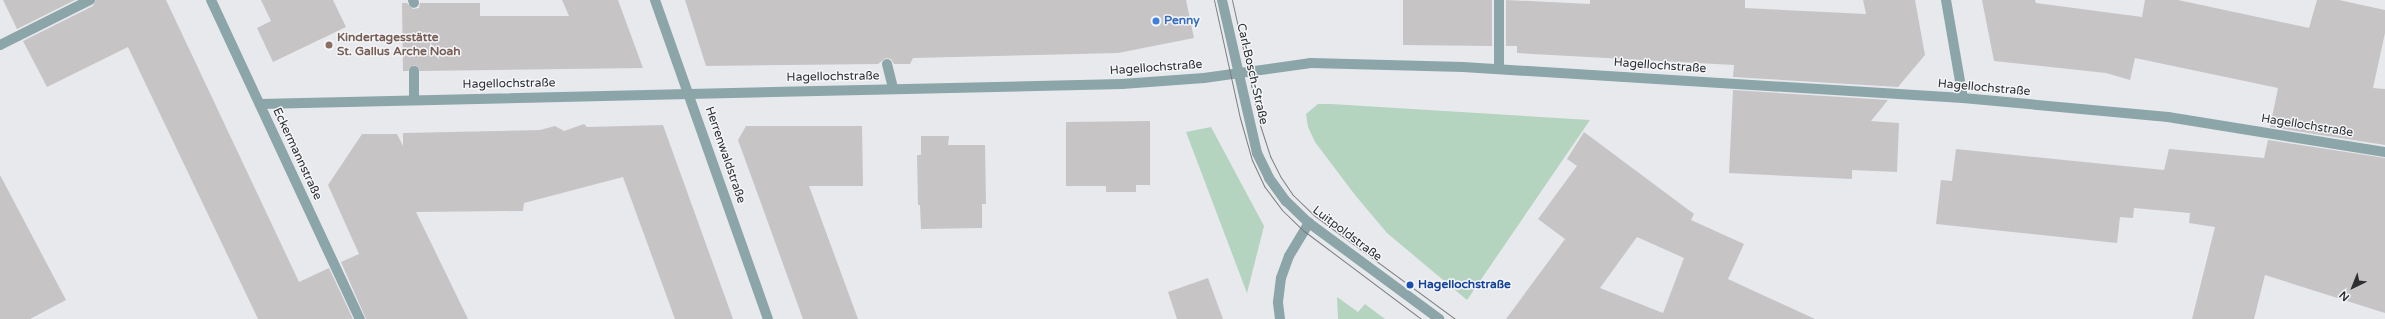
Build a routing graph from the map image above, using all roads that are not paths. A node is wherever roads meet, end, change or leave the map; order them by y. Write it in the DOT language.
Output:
graph roads {
  1 [pos="90,0"];
  2 [pos="211,0"];
  3 [pos="656,0"];
  4 [pos="1222,0"];
  5 [pos="1500,0"];
  6 [pos="1946,0"];
  7 [pos="0,45"];
  8 [pos="887,64"];
  9 [pos="1499,69"];
  10 [pos="414,71"];
  11 [pos="1238,72"];
  12 [pos="893,88"];
  13 [pos="690,94"];
  14 [pos="1963,98"];
  15 [pos="414,100"];
  16 [pos="260,104"];
  17 [pos="2385,152"];
  18 [pos="1257,153"];
  19 [pos="1309,223"];
  20 [pos="360,319"];
  21 [pos="768,319"];
  22 [pos="1280,319"];
  23 [pos="1438,319"];
  1 -- 7 [label="street"];
  2 -- 16 [label="street, Eckermannstraße"];
  3 -- 13 [label="street, Herrenwaldstraße"];
  4 -- 11 [label="street, Carl-Bosch-Straße"];
  5 -- 9 [label="street"];
  6 -- 14 [label="street"];
  8 -- 12 [label="street"];
  9 -- 11 [label="street, Hagellochstraße"];
  9 -- 14 [label="street, Hagellochstraße"];
  10 -- 15 [label="street"];
  11 -- 12 [label="street, Hagellochstraße"];
  11 -- 18 [label="street, Carl-Bosch-Straße"];
  12 -- 13 [label="street, Hagellochstraße"];
  13 -- 15 [label="street, Hagellochstraße"];
  13 -- 21 [label="street, Herrenwaldstraße"];
  14 -- 17 [label="street, Hagellochstraße"];
  15 -- 16 [label="street, Hagellochstraße"];
  16 -- 20 [label="street, Eckermannstraße"];
  18 -- 19 [label="street, Luitpoldstraße"];
  19 -- 22 [label="street"];
  19 -- 23 [label="street, Luitpoldstraße"];
}
